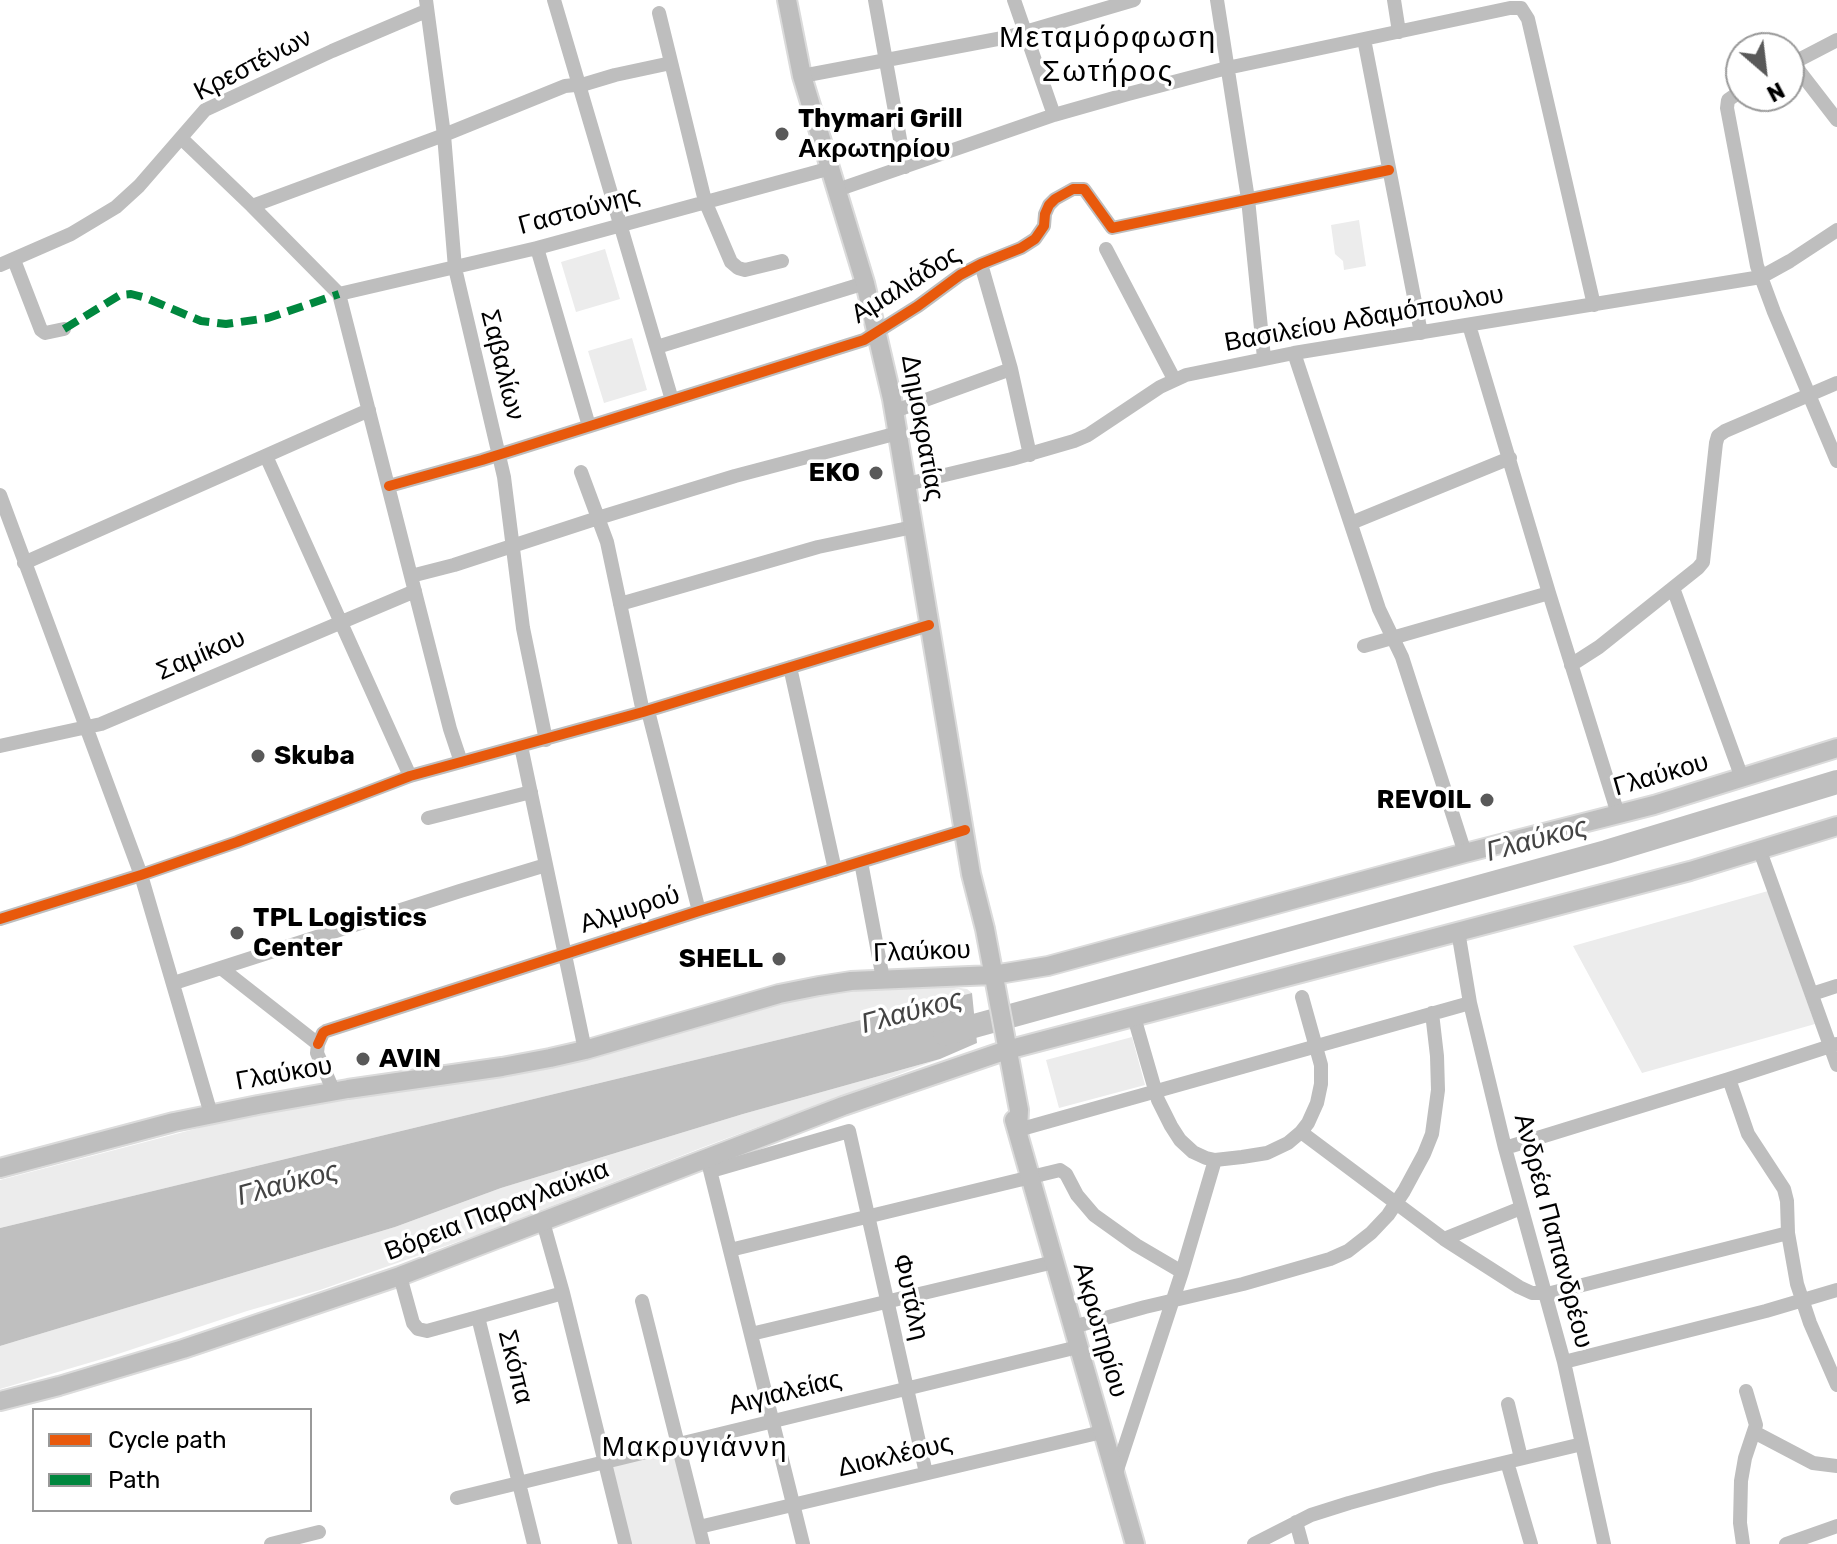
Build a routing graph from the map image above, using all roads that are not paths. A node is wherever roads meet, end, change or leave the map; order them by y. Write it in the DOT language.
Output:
graph roads {
  1 [pos="554,0"];
  2 [pos="787,0"];
  3 [pos="875,0"];
  4 [pos="1014,0"];
  5 [pos="1134,0"];
  6 [pos="1217,0"];
  7 [pos="1394,0"];
  8 [pos="426,5"];
  9 [pos="659,13"];
  10 [pos="1399,32"];
  11 [pos="1025,33"];
  12 [pos="1364,39"];
  13 [pos="1837,40"];
  14 [pos="1805,57"];
  15 [pos="886,61"];
  16 [pos="671,63"];
  17 [pos="1227,68"];
  18 [pos="802,76"];
  19 [pos="1805,81"];
  20 [pos="580,85"];
  21 [pos="1728,112"];
  22 [pos="1054,115"];
  23 [pos="1837,120"];
  24 [pos="444,135"];
  25 [pos="181,138"];
  26 [pos="905,167"];
  27 [pos="831,168"];
  28 [pos="1389,170"];
  29 [pos="837,190"];
  30 [pos="1248,199"];
  31 [pos="705,201"];
  32 [pos="252,206"];
  33 [pos="621,225"];
  34 [pos="1837,230"];
  35 [pos="537,248"];
  36 [pos="1106,249"];
  37 [pos="782,261"];
  38 [pos="7,262"];
  39 [pos="981,264"];
  40 [pos="455,268"];
  41 [pos="1761,277"];
  42 [pos="865,283"];
  43 [pos="339,294"];
  44 [pos="1594,305"];
  45 [pos="1469,325"];
  46 [pos="64,329"];
  47 [pos="878,333"];
  48 [pos="1421,333"];
  49 [pos="657,347"];
  50 [pos="1294,353"];
  51 [pos="1264,358"];
  52 [pos="1011,369"];
  53 [pos="1174,379"];
  54 [pos="1837,383"];
  55 [pos="1810,395"];
  56 [pos="672,400"];
  57 [pos="369,410"];
  58 [pos="895,411"];
  59 [pos="589,426"];
  60 [pos="898,433"];
  61 [pos="499,454"];
  62 [pos="1030,455"];
  63 [pos="266,456"];
  64 [pos="1510,458"];
  65 [pos="1837,461"];
  66 [pos="581,472"];
  67 [pos="907,484"];
  68 [pos="389,486"];
  69 [pos="0,495"];
  70 [pos="598,518"];
  71 [pos="1351,523"];
  72 [pos="913,527"];
  73 [pos="513,546"];
  74 [pos="24,563"];
  75 [pos="413,584"];
  76 [pos="1673,588"];
  77 [pos="1549,593"];
  78 [pos="620,604"];
  79 [pos="342,621"];
  80 [pos="929,625"];
  81 [pos="1393,638"];
  82 [pos="1364,646"];
  83 [pos="1571,665"];
  84 [pos="790,667"];
  85 [pos="646,712"];
  86 [pos="87,727"];
  87 [pos="546,740"];
  88 [pos="0,746"];
  89 [pos="521,746"];
  90 [pos="1837,748"];
  91 [pos="461,762"];
  92 [pos="410,776"];
  93 [pos="1742,778"];
  94 [pos="531,792"];
  95 [pos="1618,814"];
  96 [pos="428,818"];
  97 [pos="1837,826"];
  98 [pos="965,830"];
  99 [pos="1760,851"];
  100 [pos="1465,853"];
  101 [pos="861,862"];
  102 [pos="546,865"];
  103 [pos="835,870"];
  104 [pos="141,875"];
  105 [pos="699,911"];
  106 [pos="0,919"];
  107 [pos="1458,931"];
  108 [pos="565,954"];
  109 [pos="221,968"];
  110 [pos="883,979"];
  111 [pos="174,983"];
  112 [pos="988,983"];
  113 [pos="1837,986"];
  114 [pos="1812,994"];
  115 [pos="1302,997"];
  116 [pos="1470,1003"];
  117 [pos="1432,1013"];
  118 [pos="1134,1017"];
  119 [pos="318,1044"];
  120 [pos="1834,1045"];
  121 [pos="1316,1046"];
  122 [pos="1000,1047"];
  123 [pos="585,1050"];
  124 [pos="1837,1065"];
  125 [pos="1729,1079"];
  126 [pos="334,1092"];
  127 [pos="1156,1092"];
  128 [pos="211,1114"];
  129 [pos="1018,1130"];
  130 [pos="1301,1132"];
  131 [pos="1505,1148"];
  132 [pos="1215,1160"];
  133 [pos="709,1164"];
  134 [pos="0,1168"];
  135 [pos="1029,1176"];
  136 [pos="1396,1204"];
  137 [pos="1521,1208"];
  138 [pos="867,1216"];
  139 [pos="543,1222"];
  140 [pos="1788,1233"];
  141 [pos="1444,1239"];
  142 [pos="730,1250"];
  143 [pos="1054,1262"];
  144 [pos="1182,1272"];
  145 [pos="400,1276"];
  146 [pos="1837,1290"];
  147 [pos="563,1293"];
  148 [pos="1546,1294"];
  149 [pos="1173,1300"];
  150 [pos="642,1301"];
  151 [pos="1802,1301"];
  152 [pos="887,1302"];
  153 [pos="478,1317"];
  154 [pos="1073,1327"];
  155 [pos="751,1334"];
  156 [pos="1078,1347"];
  157 [pos="1832,1360"];
  158 [pos="1564,1362"];
  159 [pos="1837,1385"];
  160 [pos="906,1389"];
  161 [pos="1746,1391"];
  162 [pos="0,1401"];
  163 [pos="1508,1404"];
  164 [pos="772,1421"];
  165 [pos="1102,1432"];
  166 [pos="1754,1432"];
  167 [pos="678,1444"];
  168 [pos="1582,1444"];
  169 [pos="1514,1460"];
  170 [pos="605,1462"];
  171 [pos="1837,1466"];
  172 [pos="926,1473"];
  173 [pos="1115,1477"];
  174 [pos="520,1483"];
  175 [pos="457,1498"];
  176 [pos="793,1504"];
  177 [pos="1296,1522"];
  178 [pos="1837,1526"];
  179 [pos="699,1527"];
  180 [pos="319,1532"];
  181 [pos="271,1544"];
  182 [pos="534,1544"];
  183 [pos="625,1544"];
  184 [pos="703,1544"];
  185 [pos="803,1544"];
  186 [pos="1135,1544"];
  187 [pos="1254,1544"];
  188 [pos="1302,1544"];
  189 [pos="1531,1544"];
  190 [pos="1604,1544"];
  191 [pos="1743,1544"];
  192 [pos="1786,1544"];
  1 -- 20 [label="street"];
  2 -- 18 [label="main road, Δημοκρατίας"];
  3 -- 15 [label="street"];
  4 -- 11 [label="street"];
  5 -- 11 [label="street"];
  6 -- 17 [label="street"];
  7 -- 10 [label="street"];
  8 -- 24 [label="street, Σαβαλίων"];
  8 -- 25 [label="street, Κρεστένων"];
  9 -- 16 [label="street"];
  10 -- 12 [label="street"];
  10 -- 44 [label="street"];
  11 -- 15 [label="street"];
  11 -- 22 [label="street"];
  12 -- 17 [label="street"];
  12 -- 28 [label="street"];
  13 -- 14 [label="street"];
  15 -- 18 [label="street"];
  15 -- 26 [label="street"];
  16 -- 20 [label="street"];
  16 -- 31 [label="street"];
  17 -- 22 [label="street"];
  17 -- 30 [label="street"];
  18 -- 27 [label="main road, Δημοκρατίας"];
  19 -- 23 [label="street"];
  20 -- 24 [label="street"];
  20 -- 33 [label="street"];
  21 -- 41 [label="street"];
  22 -- 26 [label="street"];
  24 -- 32 [label="street"];
  24 -- 40 [label="street, Σαβαλίων"];
  25 -- 32 [label="street"];
  25 -- 38 [label="street, Κρεστένων"];
  26 -- 29 [label="street"];
  27 -- 29 [label="main road, Δημοκρατίας"];
  27 -- 31 [label="street, Γαστούνης"];
  28 -- 30 [label="street, Αμαλιάδος"];
  28 -- 48 [label="street"];
  29 -- 42 [label="main road, Δημοκρατίας"];
  30 -- 39 [label="street, Αμαλιάδος"];
  30 -- 51 [label="street"];
  31 -- 33 [label="street, Γαστούνης"];
  31 -- 37 [label="street"];
  32 -- 43 [label="street"];
  33 -- 35 [label="street, Γαστούνης"];
  33 -- 49 [label="street"];
  34 -- 41 [label="street, Βασιλείου Αδαμόπουλου"];
  35 -- 40 [label="street, Γαστούνης"];
  35 -- 59 [label="street"];
  36 -- 53 [label="street"];
  38 -- 46 [label="street"];
  39 -- 47 [label="street, Αμαλιάδος"];
  39 -- 52 [label="street"];
  40 -- 43 [label="street, Γαστούνης"];
  40 -- 61 [label="street, Σαβαλίων"];
  41 -- 44 [label="street, Βασιλείου Αδαμόπουλου"];
  41 -- 55 [label="street"];
  42 -- 47 [label="main road, Δημοκρατίας"];
  42 -- 49 [label="street"];
  43 -- 57 [label="street"];
  44 -- 45 [label="street, Βασιλείου Αδαμόπουλου"];
  45 -- 48 [label="street, Βασιλείου Αδαμόπουλου"];
  45 -- 64 [label="street"];
  47 -- 56 [label="street, Αμαλιάδος"];
  47 -- 58 [label="main road, Δημοκρατίας"];
  48 -- 50 [label="street, Βασιλείου Αδαμόπουλου"];
  49 -- 56 [label="street"];
  50 -- 51 [label="street, Βασιλείου Αδαμόπουλου"];
  50 -- 71 [label="street"];
  51 -- 53 [label="street, Βασιλείου Αδαμόπουλου"];
  52 -- 58 [label="street"];
  52 -- 62 [label="street"];
  53 -- 62 [label="street, Βασιλείου Αδαμόπουλου"];
  54 -- 55 [label="street"];
  55 -- 65 [label="street"];
  55 -- 76 [label="street"];
  56 -- 59 [label="street, Αμαλιάδος"];
  57 -- 63 [label="street"];
  57 -- 68 [label="street"];
  58 -- 60 [label="main road, Δημοκρατίας"];
  59 -- 61 [label="street, Αμαλιάδος"];
  60 -- 67 [label="main road, Δημοκρατίας"];
  60 -- 70 [label="street, Σαμίκου"];
  61 -- 68 [label="street, Αμαλιάδος"];
  61 -- 73 [label="street, Σαβαλίων"];
  62 -- 67 [label="street, Βασιλείου Αδαμόπουλου"];
  63 -- 74 [label="street"];
  63 -- 79 [label="street"];
  64 -- 71 [label="street"];
  64 -- 77 [label="street"];
  66 -- 70 [label="street"];
  67 -- 72 [label="main road, Δημοκρατίας"];
  68 -- 75 [label="street"];
  69 -- 74 [label="street"];
  70 -- 73 [label="street, Σαμίκου"];
  70 -- 78 [label="street"];
  71 -- 81 [label="street"];
  72 -- 78 [label="street"];
  72 -- 80 [label="main road, Δημοκρατίας"];
  73 -- 75 [label="street, Σαμίκου"];
  73 -- 87 [label="street, Σαβαλίων"];
  74 -- 86 [label="street"];
  75 -- 79 [label="street, Σαμίκου"];
  75 -- 91 [label="street"];
  76 -- 83 [label="street"];
  76 -- 93 [label="street"];
  77 -- 81 [label="street"];
  77 -- 83 [label="street"];
  78 -- 85 [label="street"];
  79 -- 86 [label="street, Σαμίκου"];
  79 -- 92 [label="street"];
  80 -- 84 [label="street"];
  80 -- 98 [label="main road, Δημοκρατίας"];
  81 -- 82 [label="street"];
  81 -- 100 [label="street"];
  83 -- 95 [label="street"];
  84 -- 85 [label="street"];
  84 -- 103 [label="street"];
  85 -- 87 [label="street"];
  85 -- 105 [label="street"];
  86 -- 88 [label="street, Σαμίκου"];
  86 -- 104 [label="street"];
  87 -- 89 [label="street"];
  89 -- 91 [label="street"];
  89 -- 94 [label="street"];
  90 -- 93 [label="main road, Γλαύκου"];
  91 -- 92 [label="street"];
  92 -- 104 [label="street"];
  93 -- 95 [label="main road, Γλαύκου"];
  94 -- 96 [label="street"];
  94 -- 102 [label="street"];
  95 -- 100 [label="main road, Γλαύκου"];
  97 -- 99 [label="main road"];
  98 -- 101 [label="street, Αλμυρού"];
  98 -- 112 [label="main road, Δημοκρατίας"];
  99 -- 107 [label="main road"];
  99 -- 114 [label="street"];
  100 -- 112 [label="main road, Γλαύκου"];
  101 -- 103 [label="street, Αλμυρού"];
  101 -- 110 [label="street"];
  102 -- 108 [label="street"];
  102 -- 109 [label="street"];
  103 -- 105 [label="street, Αλμυρού"];
  104 -- 106 [label="street"];
  104 -- 111 [label="street"];
  105 -- 108 [label="street, Αλμυρού"];
  107 -- 116 [label="street, Ανδρέα Παπανδρέου"];
  107 -- 118 [label="main road"];
  108 -- 119 [label="street, Αλμυρού"];
  108 -- 123 [label="street"];
  109 -- 111 [label="street"];
  109 -- 119 [label="street"];
  110 -- 112 [label="main road, Γλαύκου"];
  110 -- 123 [label="main road, Γλαύκου"];
  111 -- 128 [label="street"];
  112 -- 122 [label="main road, Ακρωτηρίου"];
  113 -- 114 [label="street"];
  114 -- 120 [label="street"];
  115 -- 121 [label="street"];
  116 -- 117 [label="street"];
  116 -- 131 [label="street, Ανδρέα Παπανδρέου"];
  117 -- 121 [label="street"];
  117 -- 136 [label="street"];
  118 -- 122 [label="main road"];
  118 -- 127 [label="street"];
  119 -- 126 [label="street"];
  120 -- 124 [label="street"];
  120 -- 125 [label="street"];
  121 -- 127 [label="street"];
  121 -- 130 [label="street"];
  122 -- 129 [label="main road, Ακρωτηρίου"];
  122 -- 133 [label="main road, Βόρεια Παραγλαύκια"];
  123 -- 126 [label="main road, Γλαύκου"];
  125 -- 131 [label="street"];
  125 -- 140 [label="street"];
  126 -- 128 [label="main road, Γλαύκου"];
  127 -- 129 [label="street"];
  127 -- 132 [label="street"];
  128 -- 134 [label="main road, Γλαύκου"];
  129 -- 135 [label="main road, Ακρωτηρίου"];
  130 -- 132 [label="street"];
  130 -- 136 [label="street"];
  131 -- 137 [label="street, Ανδρέα Παπανδρέου"];
  132 -- 144 [label="street"];
  133 -- 138 [label="street, Φυτάλη"];
  133 -- 139 [label="main road, Βόρεια Παραγλαύκια"];
  133 -- 142 [label="street"];
  135 -- 138 [label="street"];
  135 -- 143 [label="main road, Ακρωτηρίου"];
  135 -- 144 [label="street"];
  136 -- 141 [label="street"];
  136 -- 149 [label="street"];
  137 -- 141 [label="street"];
  137 -- 148 [label="street, Ανδρέα Παπανδρέου"];
  138 -- 142 [label="street"];
  138 -- 152 [label="street, Φυτάλη"];
  139 -- 145 [label="main road, Βόρεια Παραγλαύκια"];
  139 -- 147 [label="street"];
  140 -- 148 [label="street"];
  140 -- 151 [label="street"];
  141 -- 148 [label="street"];
  142 -- 155 [label="street"];
  143 -- 152 [label="street"];
  143 -- 154 [label="main road, Ακρωτηρίου"];
  144 -- 149 [label="street"];
  145 -- 153 [label="street, Σκόπα"];
  145 -- 162 [label="main road, Βόρεια Παραγλαύκια"];
  146 -- 151 [label="street"];
  147 -- 153 [label="street"];
  147 -- 170 [label="street"];
  148 -- 158 [label="street, Ανδρέα Παπανδρέου"];
  149 -- 154 [label="street"];
  149 -- 173 [label="street"];
  150 -- 167 [label="street"];
  151 -- 157 [label="street"];
  151 -- 158 [label="street"];
  152 -- 155 [label="street"];
  152 -- 160 [label="street, Φυτάλη"];
  153 -- 174 [label="street, Σκόπα"];
  154 -- 156 [label="main road, Ακρωτηρίου"];
  155 -- 164 [label="street"];
  156 -- 160 [label="street, Αιγιαλείας"];
  156 -- 165 [label="main road, Ακρωτηρίου"];
  157 -- 159 [label="street"];
  158 -- 168 [label="street, Ανδρέα Παπανδρέου"];
  160 -- 164 [label="street, Αιγιαλείας"];
  160 -- 172 [label="street, Φυτάλη"];
  161 -- 166 [label="street"];
  163 -- 169 [label="street"];
  164 -- 167 [label="street, Αιγιαλείας"];
  164 -- 176 [label="street"];
  165 -- 172 [label="street, Διοκλέους"];
  165 -- 173 [label="main road, Ακρωτηρίου"];
  166 -- 171 [label="street"];
  166 -- 191 [label="street"];
  167 -- 170 [label="street, Αιγιαλείας"];
  167 -- 179 [label="street"];
  168 -- 169 [label="street"];
  168 -- 190 [label="street, Ανδρέα Παπανδρέου"];
  169 -- 177 [label="street"];
  169 -- 189 [label="street"];
  170 -- 174 [label="street, Αιγιαλείας"];
  170 -- 183 [label="street"];
  172 -- 176 [label="street, Διοκλέους"];
  173 -- 186 [label="main road, Ακρωτηρίου"];
  174 -- 175 [label="street, Αιγιαλείας"];
  174 -- 182 [label="street, Σκόπα"];
  176 -- 179 [label="street, Διοκλέους"];
  176 -- 185 [label="street"];
  177 -- 187 [label="street"];
  177 -- 188 [label="street"];
  178 -- 192 [label="street"];
  179 -- 184 [label="street"];
  180 -- 181 [label="street"];
}
